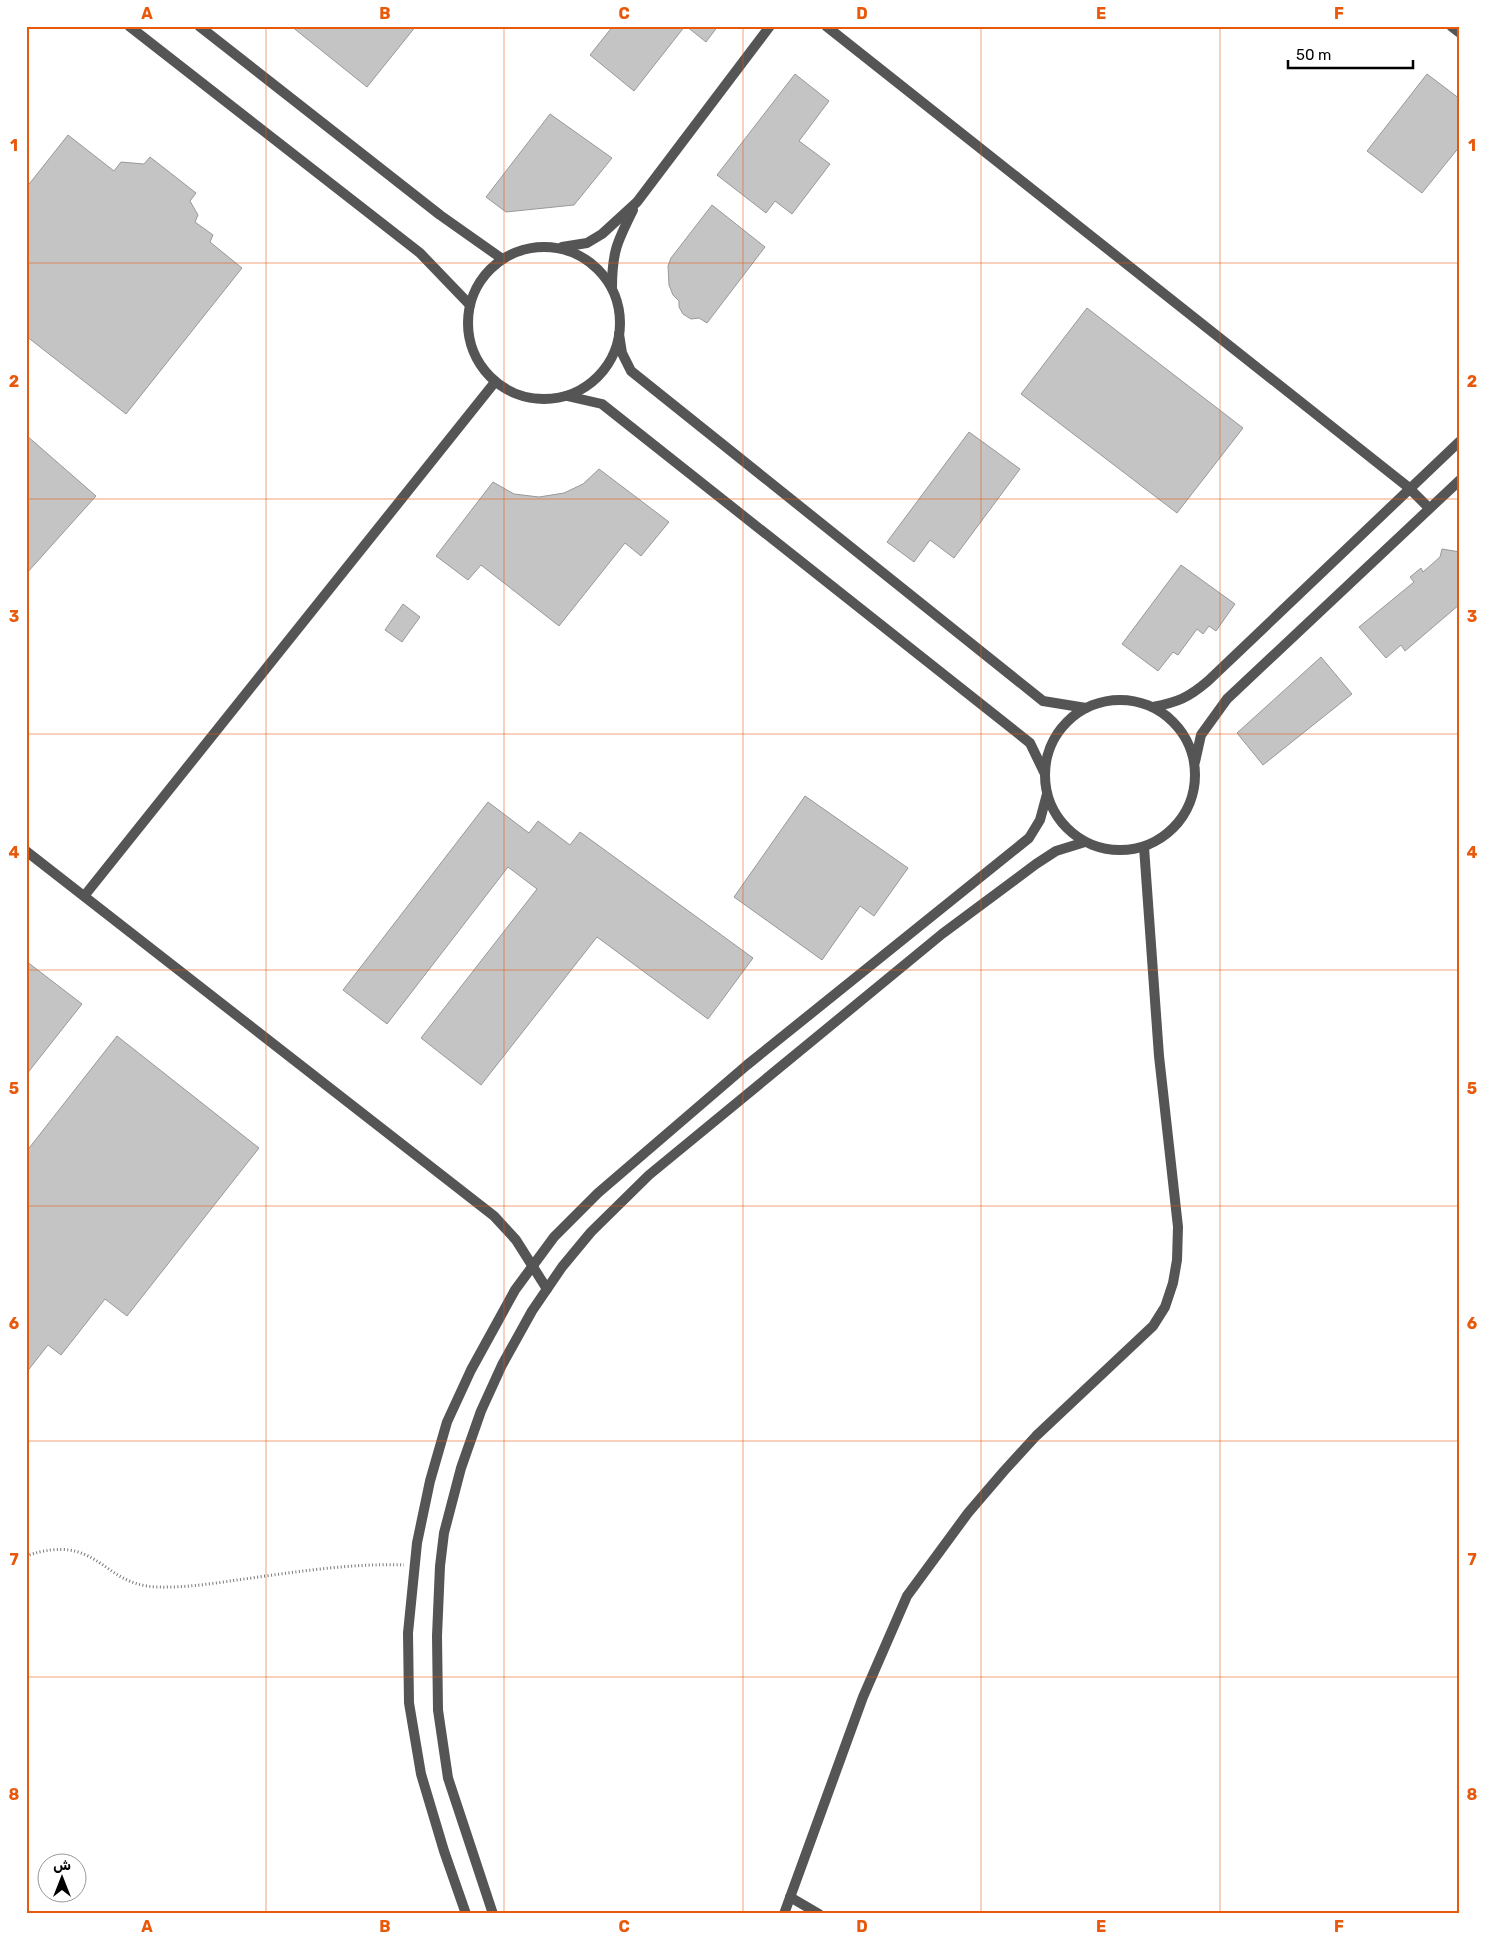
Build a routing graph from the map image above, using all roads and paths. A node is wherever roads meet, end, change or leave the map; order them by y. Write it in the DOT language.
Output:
graph roads {
  1 [pos="129,26"];
  2 [pos="199,26"];
  3 [pos="770,26"];
  4 [pos="826,26"];
  5 [pos="1451,26"];
  6 [pos="1460,33"];
  7 [pos="637,202"];
  8 [pos="557,247"];
  9 [pos="501,258"];
  10 [pos="612,288"];
  11 [pos="470,305"];
  12 [pos="619,334"];
  13 [pos="495,382"];
  14 [pos="567,396"];
  15 [pos="1460,441"];
  16 [pos="1460,480"];
  17 [pos="1408,488"];
  18 [pos="1429,508"];
  19 [pos="1153,707"];
  20 [pos="1086,708"];
  21 [pos="1194,763"];
  22 [pos="1044,772"];
  23 [pos="1047,794"];
  24 [pos="1085,842"];
  25 [pos="1144,847"];
  26 [pos="26,851"];
  27 [pos="85,895"];
  28 [pos="534,1265"];
  29 [pos="547,1289"];
  30 [pos="26,1556"];
  31 [pos="414,1565"];
  32 [pos="790,1896"];
  33 [pos="466,1914"];
  34 [pos="493,1914"];
  35 [pos="784,1914"];
  36 [pos="819,1914"];
  1 -- 11 [label="street"];
  2 -- 9 [label="street"];
  3 -- 7 [label="street"];
  4 -- 17 [label="street"];
  5 -- 6 [label="street"];
  7 -- 8 [label="street"];
  7 -- 10 [label="street"];
  8 -- 9 [label="street"];
  8 -- 10 [label="street"];
  9 -- 11 [label="street"];
  10 -- 12 [label="street"];
  11 -- 13 [label="street"];
  12 -- 14 [label="street"];
  12 -- 20 [label="street"];
  13 -- 14 [label="street"];
  13 -- 27 [label="street"];
  14 -- 22 [label="street"];
  15 -- 17 [label="street"];
  16 -- 18 [label="street"];
  17 -- 18 [label="street"];
  17 -- 19 [label="street"];
  18 -- 21 [label="street"];
  19 -- 20 [label="street"];
  19 -- 21 [label="street"];
  20 -- 22 [label="street"];
  21 -- 25 [label="street"];
  22 -- 23 [label="street"];
  23 -- 24 [label="street"];
  23 -- 28 [label="street"];
  24 -- 25 [label="street"];
  24 -- 29 [label="street"];
  25 -- 32 [label="street"];
  26 -- 27 [label="street"];
  27 -- 28 [label="street"];
  28 -- 29 [label="street"];
  28 -- 31 [label="street"];
  29 -- 34 [label="street"];
  30 -- 31 [label="path"];
  31 -- 33 [label="street"];
  32 -- 35 [label="street"];
  32 -- 36 [label="street"];
}
